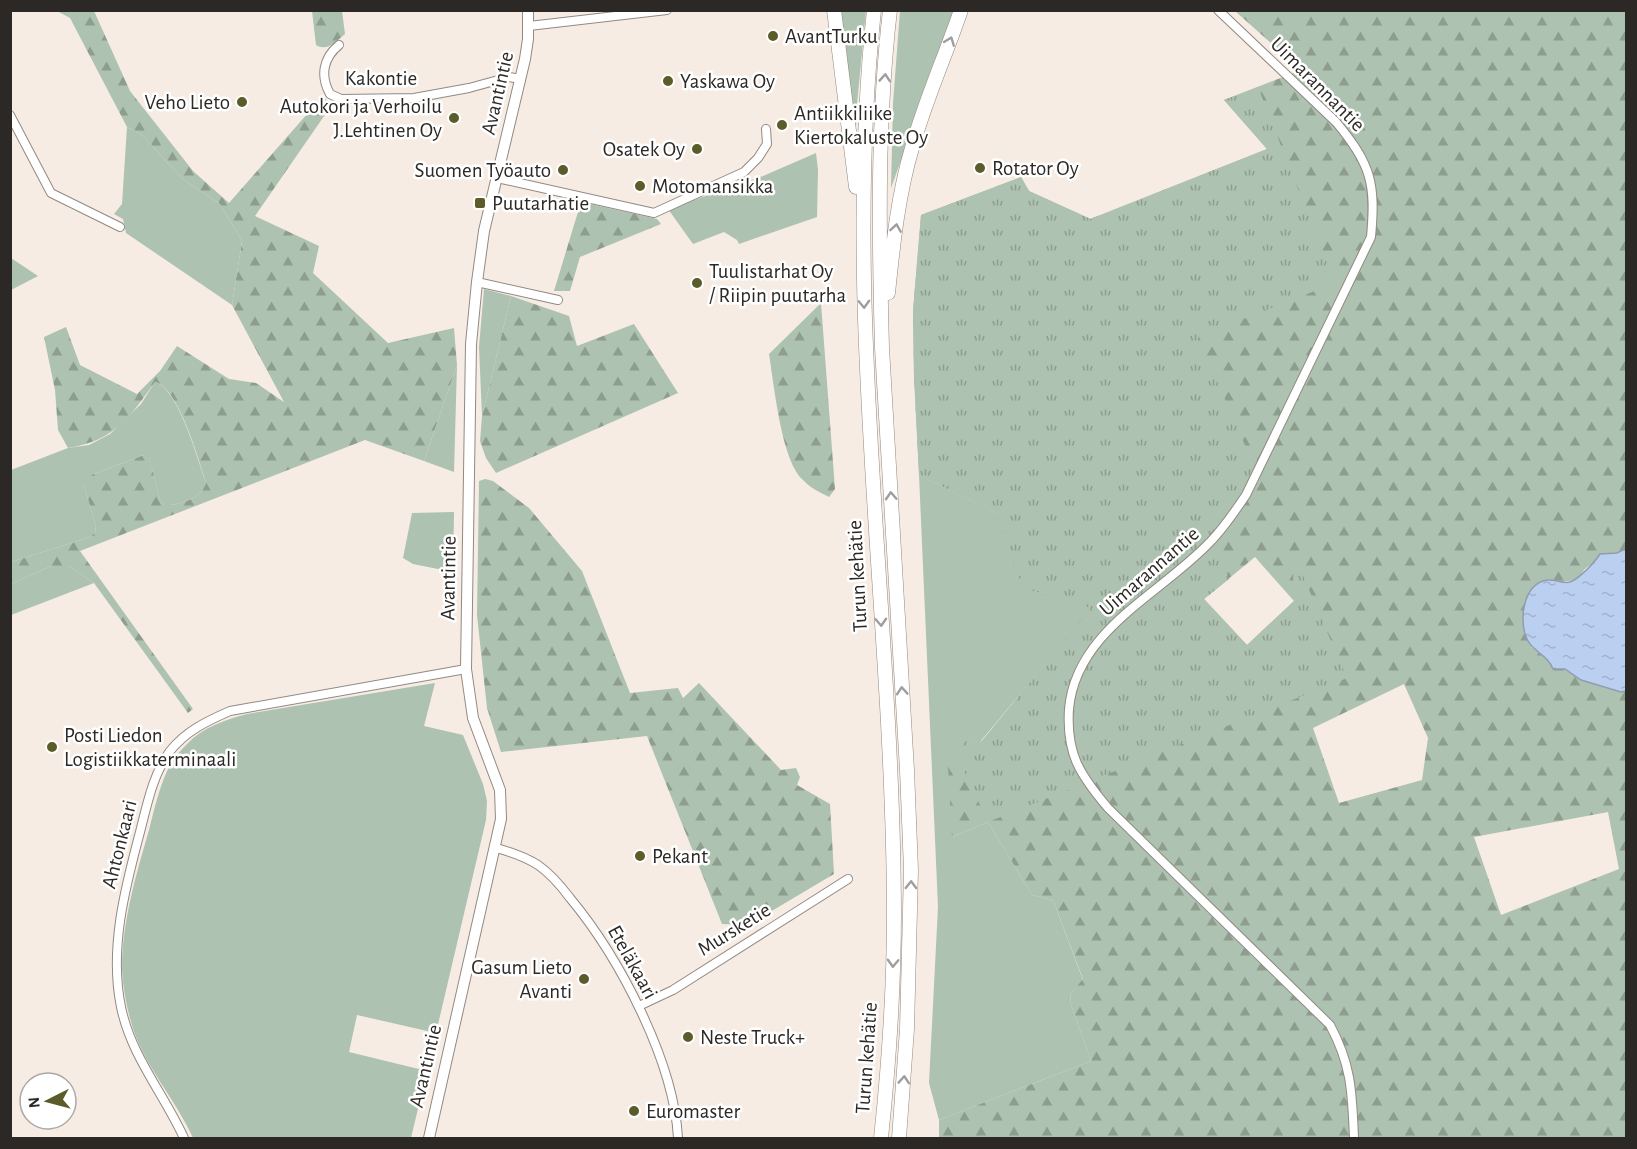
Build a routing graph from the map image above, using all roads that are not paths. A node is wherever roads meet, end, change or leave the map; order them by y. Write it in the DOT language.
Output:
graph roads {
  1 [pos="528,10"];
  2 [pos="667,10"];
  3 [pos="834,10"];
  4 [pos="874,10"];
  5 [pos="890,10"];
  6 [pos="961,10"];
  7 [pos="1218,10"];
  8 [pos="529,27"];
  9 [pos="339,45"];
  10 [pos="521,79"];
  11 [pos="10,115"];
  12 [pos="766,129"];
  13 [pos="497,178"];
  14 [pos="120,227"];
  15 [pos="862,246"];
  16 [pos="477,282"];
  17 [pos="558,300"];
  18 [pos="882,348"];
  19 [pos="466,669"];
  20 [pos="496,848"];
  21 [pos="848,879"];
  22 [pos="639,1006"];
  23 [pos="184,1138"];
  24 [pos="429,1138"];
  25 [pos="678,1138"];
  26 [pos="881,1138"];
  27 [pos="899,1138"];
  28 [pos="1354,1138"];
  1 -- 8 [label="street, Avantintie"];
  2 -- 8 [label="street"];
  3 -- 15 [label="highway"];
  4 -- 15 [label="highway, Turun kehätie"];
  18 -- 5 [label="highway, Turun kehätie, one-way"];
  18 -- 6 [label="highway, one-way"];
  7 -- 28 [label="street, Uimarannantie"];
  8 -- 10 [label="street, Avantintie"];
  9 -- 10 [label="street, Kakontie"];
  10 -- 13 [label="street, Avantintie"];
  11 -- 14 [label="street"];
  12 -- 13 [label="street"];
  13 -- 16 [label="street, Avantintie"];
  15 -- 26 [label="highway, Turun kehätie, one-way"];
  16 -- 17 [label="street"];
  16 -- 19 [label="street, Avantintie"];
  27 -- 18 [label="highway, Turun kehätie, one-way"];
  19 -- 20 [label="street, Avantintie"];
  19 -- 23 [label="street, Ahtonkaari"];
  20 -- 22 [label="street, Eteläkaari"];
  20 -- 24 [label="street, Avantintie"];
  21 -- 22 [label="street, Mursketie"];
  22 -- 25 [label="street, Eteläkaari"];
}
